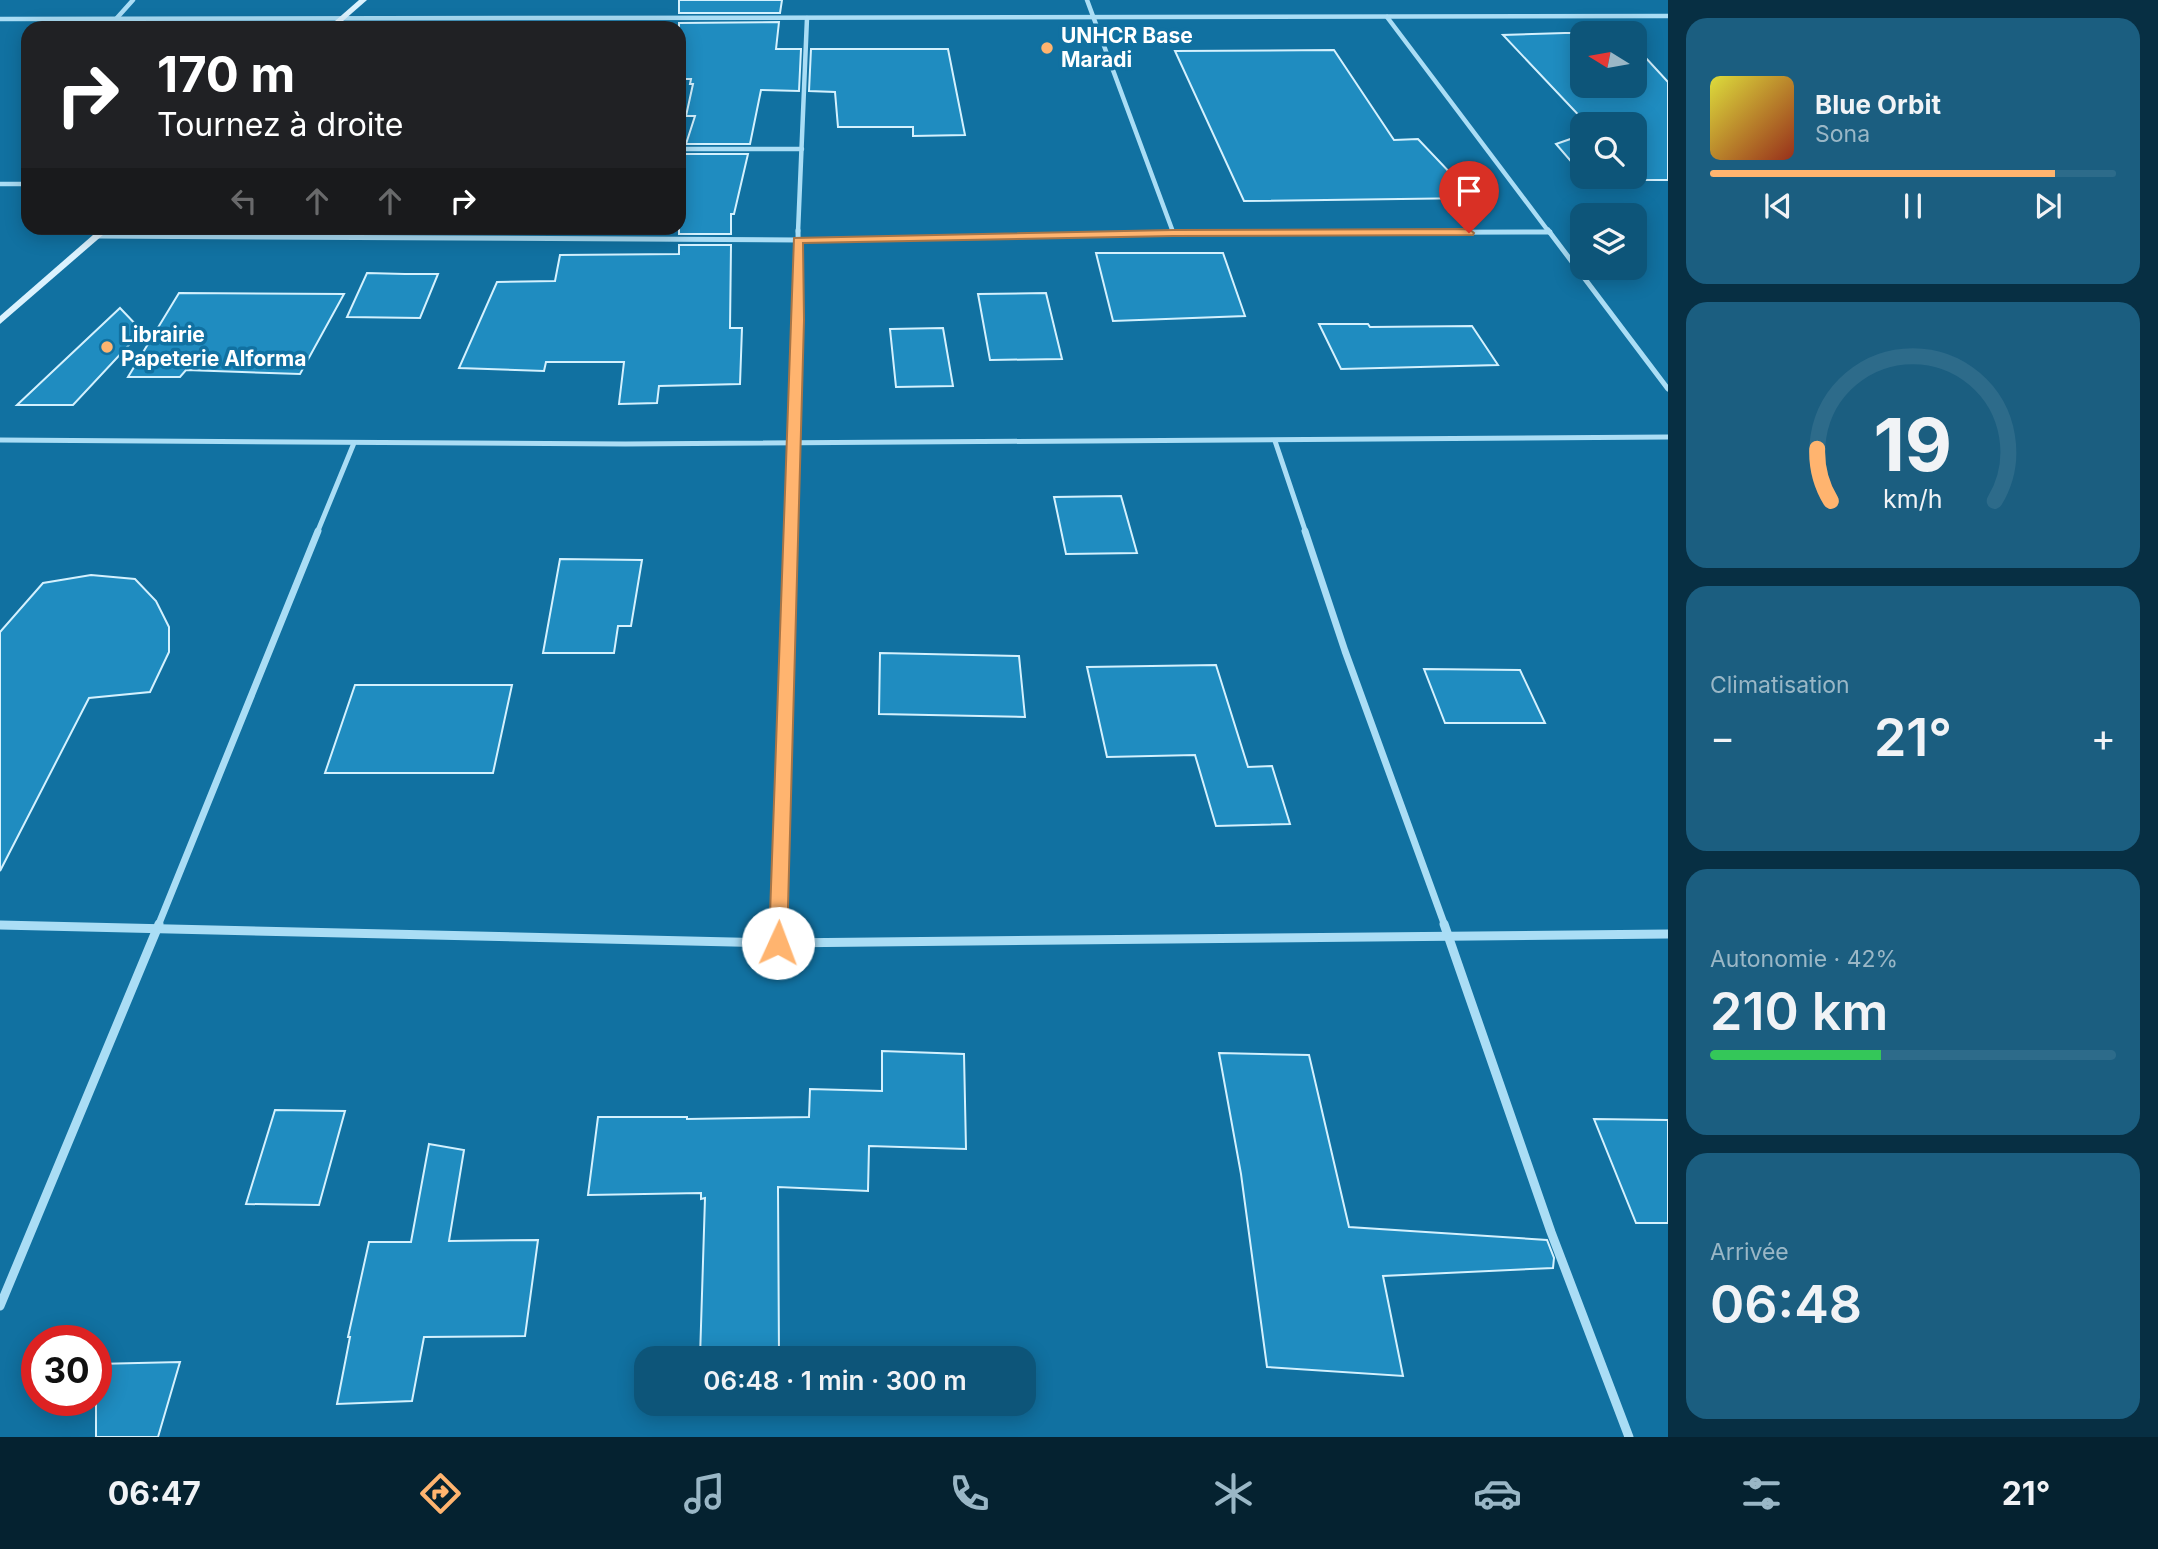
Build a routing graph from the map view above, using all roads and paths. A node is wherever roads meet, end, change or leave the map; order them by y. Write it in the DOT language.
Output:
graph roads {
  1 [pos="133,0"];
  2 [pos="363,0"];
  3 [pos="1087,0"];
  4 [pos="1668,16"];
  5 [pos="1387,17"];
  6 [pos="342,18"];
  7 [pos="807,18"];
  8 [pos="1093,18"];
  9 [pos="0,19"];
  10 [pos="116,19"];
  11 [pos="339,21"];
  12 [pos="686,149"];
  13 [pos="802,149"];
  14 [pos="0,184"];
  15 [pos="21,184"];
  16 [pos="1550,232"];
  17 [pos="1173,233"];
  18 [pos="96,236"];
  19 [pos="797,240"];
  20 [pos="0,321"];
  21 [pos="1668,389"];
  22 [pos="1668,437"];
  23 [pos="0,440"];
  24 [pos="1275,441"];
  25 [pos="354,443"];
  26 [pos="794,444"];
  27 [pos="0,925"];
  28 [pos="157,929"];
  29 [pos="1668,934"];
  30 [pos="1449,937"];
  31 [pos="778,943"];
  32 [pos="0,1306"];
  33 [pos="1629,1437"];
  1 -- 10 [label="street"];
  2 -- 6 [label="street"];
  3 -- 8 [label="street"];
  4 -- 5 [label="street"];
  5 -- 8 [label="street"];
  5 -- 16 [label="street"];
  6 -- 7 [label="street"];
  6 -- 10 [label="street"];
  6 -- 11 [label="street"];
  7 -- 8 [label="street"];
  7 -- 13 [label="street"];
  8 -- 17 [label="street"];
  9 -- 10 [label="street"];
  12 -- 13 [label="street"];
  13 -- 19 [label="street"];
  14 -- 15 [label="street"];
  16 -- 17 [label="street"];
  16 -- 21 [label="street"];
  17 -- 19 [label="street"];
  18 -- 19 [label="street"];
  18 -- 20 [label="street"];
  19 -- 26 [label="street"];
  22 -- 24 [label="street"];
  23 -- 25 [label="street"];
  24 -- 26 [label="street"];
  24 -- 30 [label="street"];
  25 -- 26 [label="street"];
  25 -- 28 [label="street"];
  26 -- 31 [label="street"];
  27 -- 28 [label="street"];
  28 -- 31 [label="street"];
  28 -- 32 [label="street"];
  29 -- 30 [label="street"];
  30 -- 31 [label="street"];
  30 -- 33 [label="street"];
}
